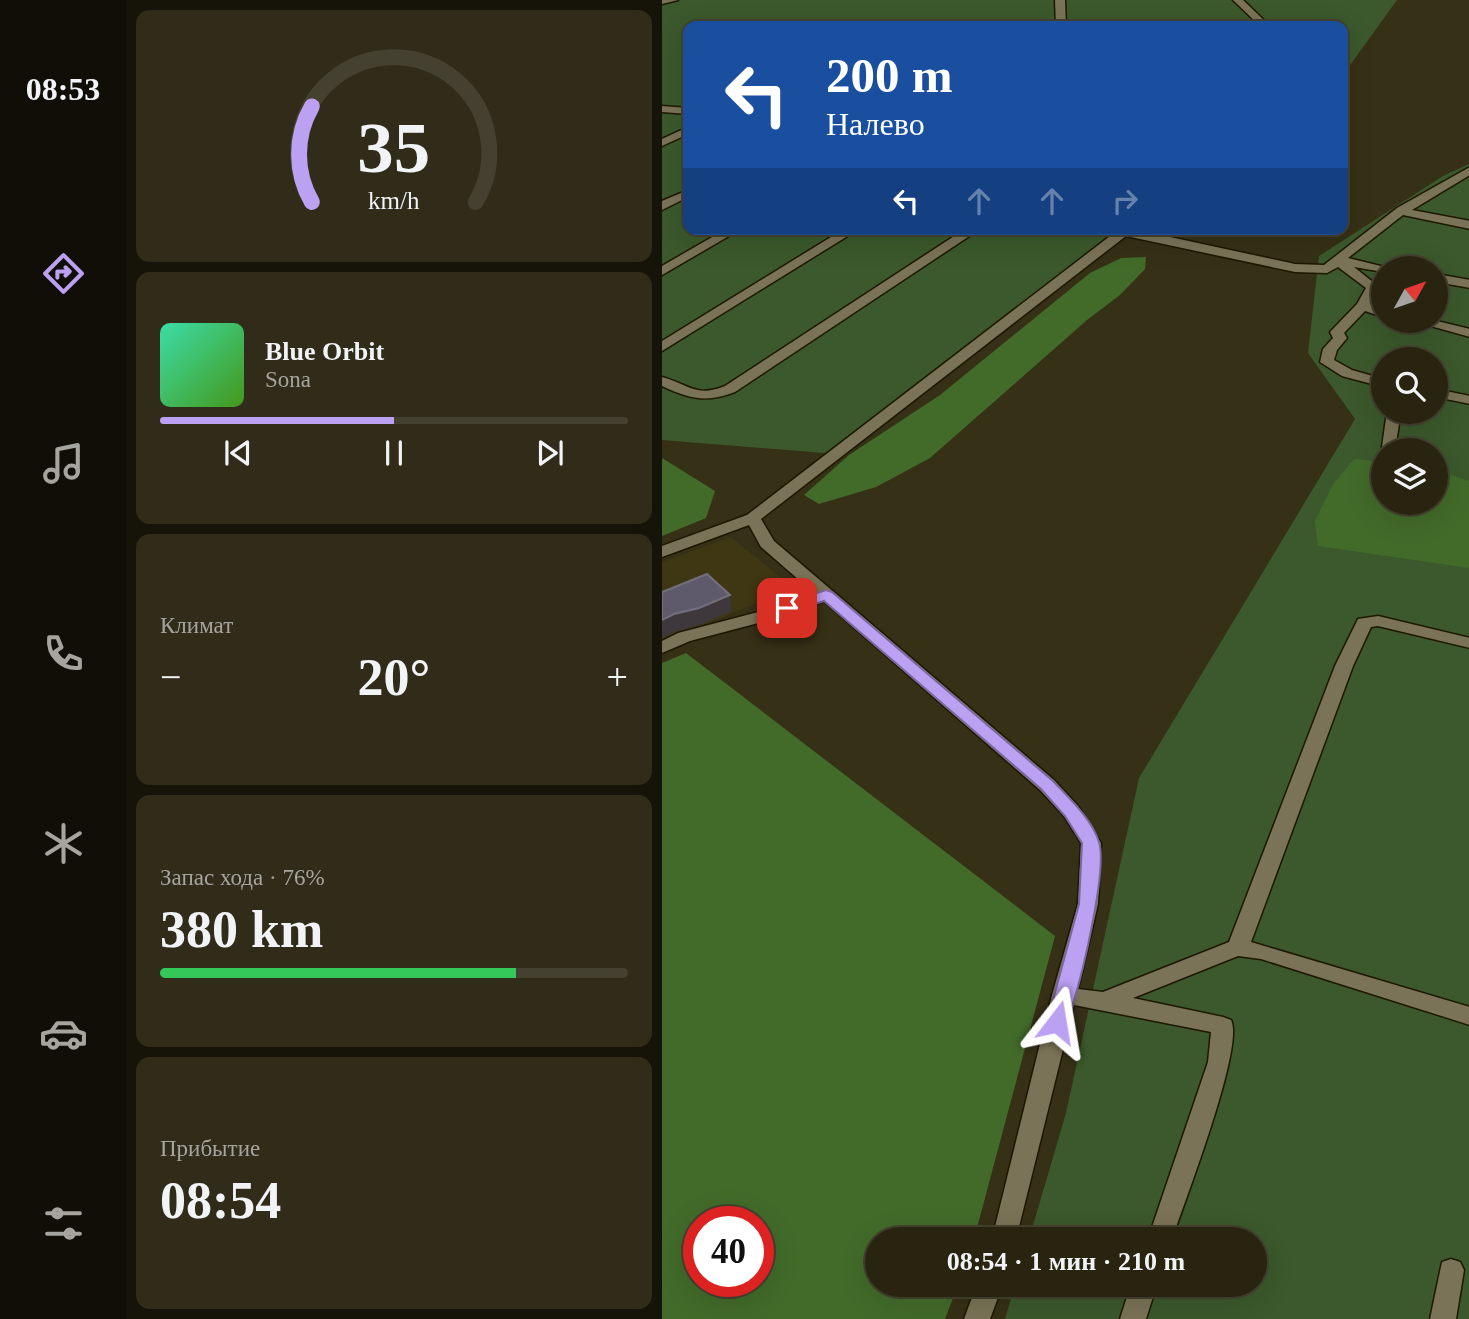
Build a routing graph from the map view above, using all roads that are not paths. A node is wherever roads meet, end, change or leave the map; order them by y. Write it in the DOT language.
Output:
graph roads {
  1 [pos="673,0"];
  2 [pos="1060,0"];
  3 [pos="1238,0"];
  4 [pos="662,1"];
  5 [pos="1061,21"];
  6 [pos="1260,21"];
  7 [pos="662,109"];
  8 [pos="683,111"];
  9 [pos="683,132"];
  10 [pos="662,143"];
  11 [pos="1469,170"];
  12 [pos="1447,181"];
  13 [pos="1469,186"];
  14 [pos="683,196"];
  15 [pos="662,206"];
  16 [pos="1401,211"];
  17 [pos="1469,225"];
  18 [pos="725,235"];
  19 [pos="843,235"];
  20 [pos="965,235"];
  21 [pos="1115,235"];
  22 [pos="1144,235"];
  23 [pos="1337,260"];
  24 [pos="1371,266"];
  25 [pos="662,271"];
  26 [pos="1448,280"];
  27 [pos="1469,284"];
  28 [pos="1363,306"];
  29 [pos="1371,309"];
  30 [pos="1448,328"];
  31 [pos="1469,333"];
  32 [pos="662,347"];
  33 [pos="662,381"];
  34 [pos="1371,381"];
  35 [pos="1448,396"];
  36 [pos="1469,400"];
  37 [pos="753,518"];
  38 [pos="662,552"];
  39 [pos="826,595"];
  40 [pos="1469,643"];
  41 [pos="662,648"];
  42 [pos="1237,948"];
  43 [pos="1063,995"];
  44 [pos="1104,1001"];
  45 [pos="1469,1016"];
  46 [pos="1007,1227"];
  47 [pos="1164,1227"];
  48 [pos="1451,1270"];
  49 [pos="985,1297"];
  50 [pos="1140,1297"];
  51 [pos="977,1319"];
  52 [pos="1133,1319"];
  53 [pos="1443,1319"];
  1 -- 4 [label="street"];
  2 -- 5 [label="street"];
  3 -- 6 [label="street"];
  7 -- 8 [label="street"];
  9 -- 10 [label="street"];
  11 -- 12 [label="street"];
  12 -- 13 [label="street"];
  12 -- 16 [label="street"];
  14 -- 15 [label="street"];
  16 -- 17 [label="street"];
  16 -- 23 [label="street"];
  18 -- 25 [label="street"];
  19 -- 32 [label="street"];
  20 -- 33 [label="street"];
  21 -- 37 [label="street"];
  22 -- 23 [label="street"];
  23 -- 24 [label="street"];
  23 -- 28 [label="street"];
  26 -- 27 [label="street"];
  28 -- 29 [label="street"];
  28 -- 34 [label="street"];
  30 -- 31 [label="street"];
  35 -- 36 [label="street"];
  37 -- 38 [label="street"];
  37 -- 39 [label="street"];
  39 -- 41 [label="street"];
  39 -- 43 [label="street"];
  40 -- 42 [label="street"];
  42 -- 44 [label="street"];
  42 -- 45 [label="street"];
  43 -- 44 [label="street"];
  43 -- 46 [label="street"];
  44 -- 47 [label="street"];
  48 -- 53 [label="street"];
  49 -- 51 [label="street"];
  50 -- 52 [label="street"];
}
